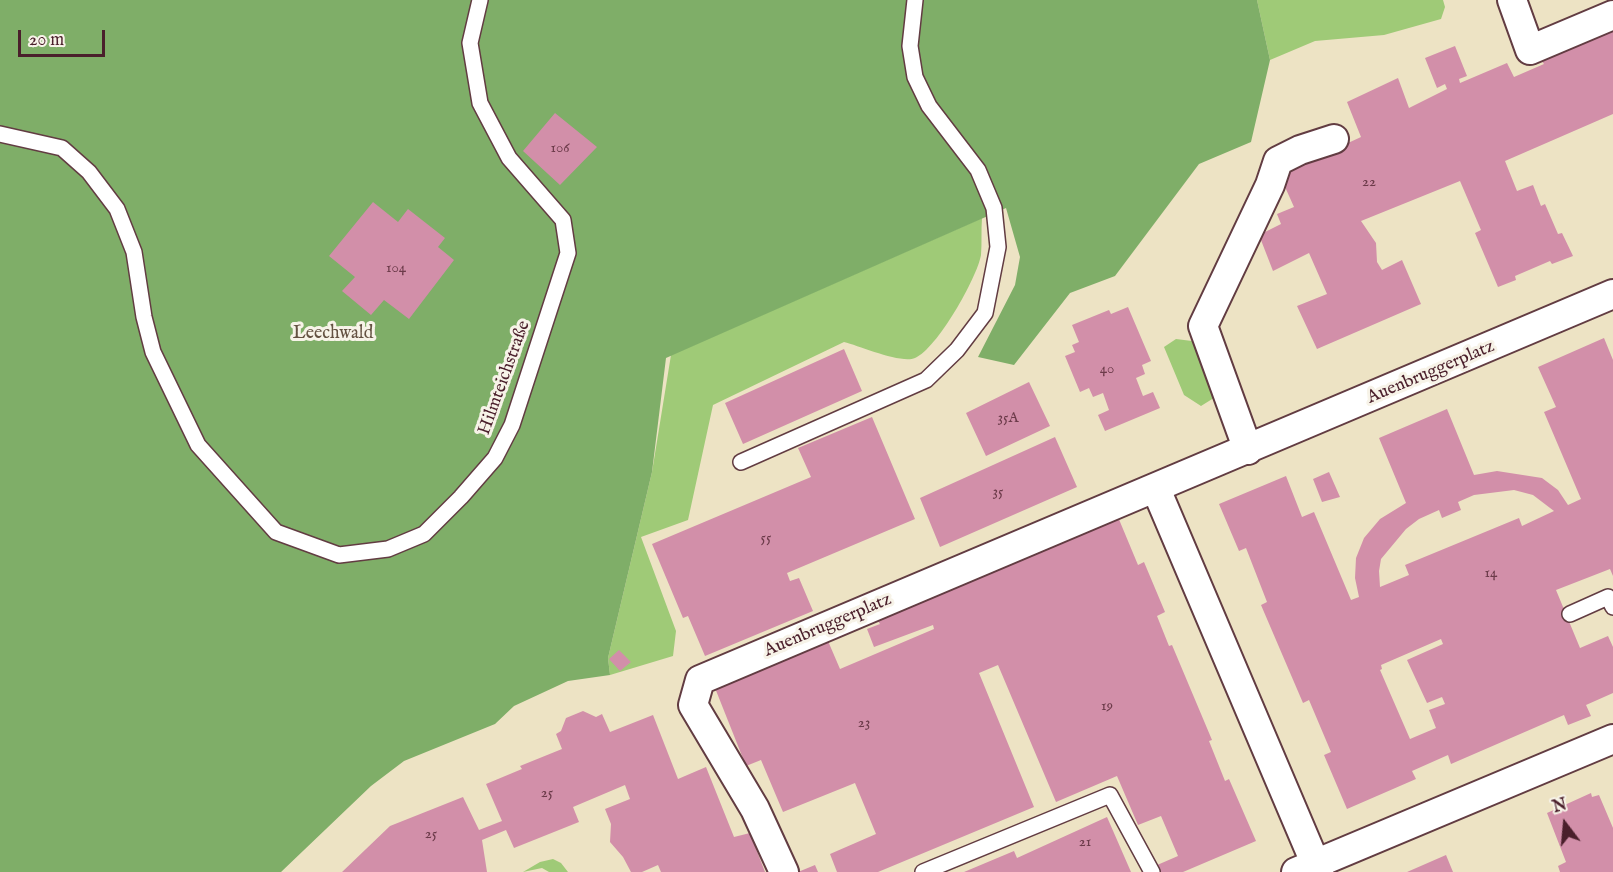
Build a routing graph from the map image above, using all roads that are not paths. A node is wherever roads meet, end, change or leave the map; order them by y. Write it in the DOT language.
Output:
graph roads {
  1 [pos="480,0"];
  2 [pos="915,0"];
  3 [pos="1512,0"];
  4 [pos="1613,15"];
  5 [pos="0,134"];
  6 [pos="1334,139"];
  7 [pos="1613,294"];
  8 [pos="1248,450"];
  9 [pos="741,462"];
  10 [pos="1155,489"];
  11 [pos="1613,607"];
  12 [pos="1570,614"];
  13 [pos="1613,739"];
  14 [pos="1310,869"];
  15 [pos="784,872"];
  16 [pos="923,872"];
  17 [pos="1152,872"];
  1 -- 5 [label="lane, Hilmteichstraße"];
  2 -- 9 [label="lane"];
  3 -- 4 [label="street"];
  6 -- 8 [label="street"];
  7 -- 8 [label="street, Auenbruggerplatz"];
  8 -- 10 [label="street, Auenbruggerplatz"];
  10 -- 14 [label="street"];
  10 -- 15 [label="street, Auenbruggerplatz"];
  11 -- 12 [label="lane"];
  13 -- 14 [label="street"];
  16 -- 17 [label="lane"];
}
